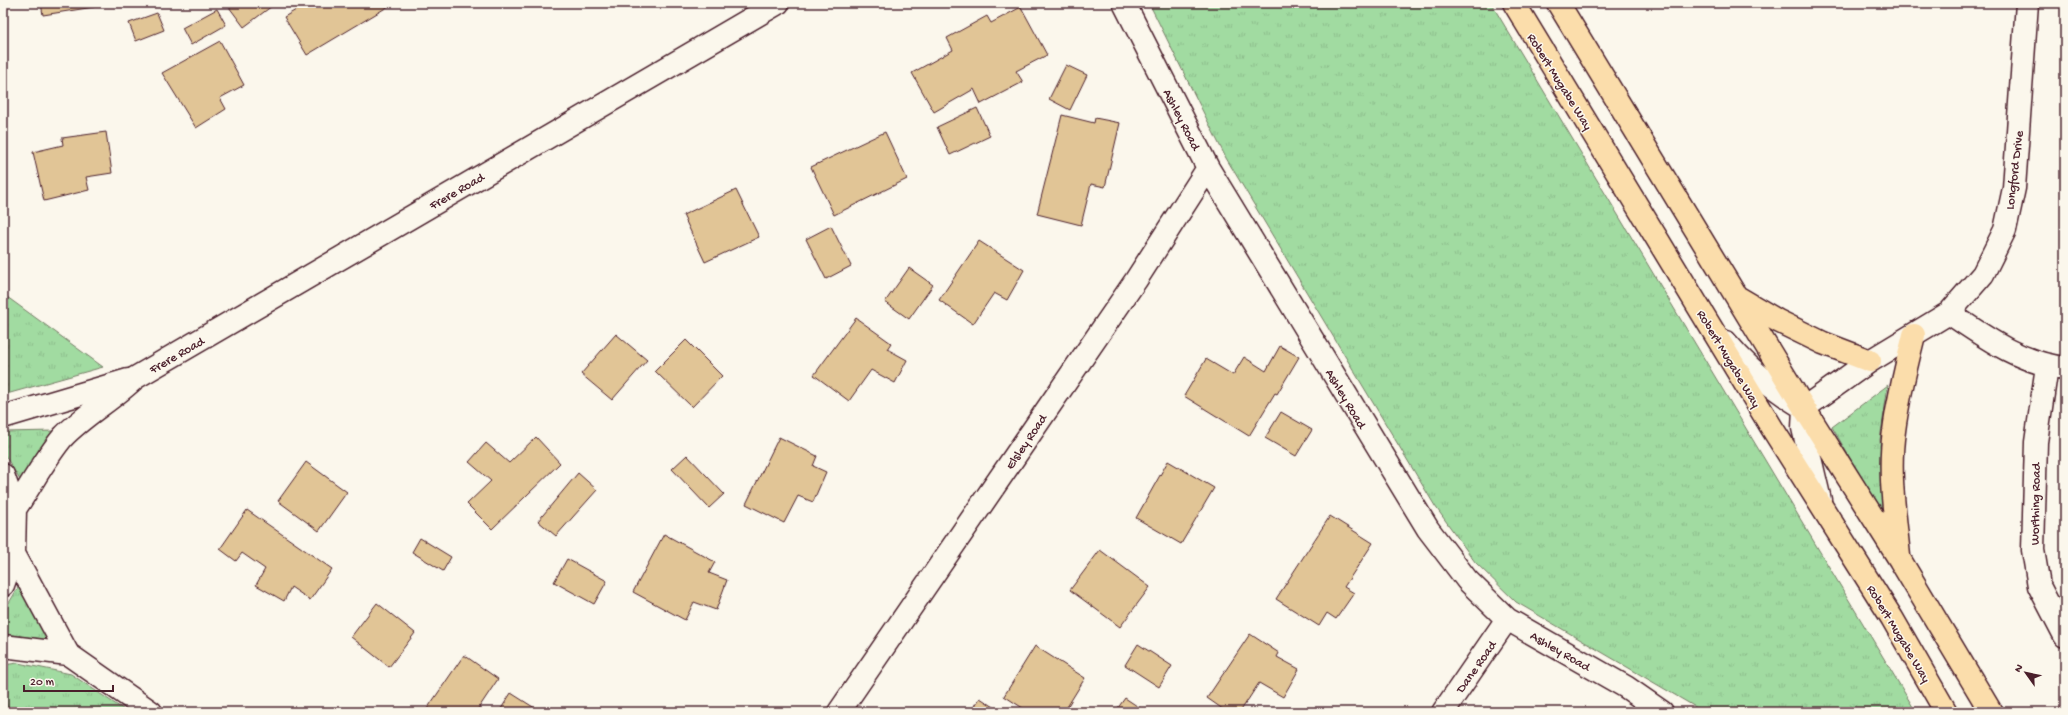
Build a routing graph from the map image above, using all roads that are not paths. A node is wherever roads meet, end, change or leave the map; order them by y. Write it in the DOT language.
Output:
graph roads {
  1 [pos="778,3"];
  2 [pos="1124,3"];
  3 [pos="1514,3"];
  4 [pos="1558,3"];
  5 [pos="2027,3"];
  6 [pos="1208,168"];
  7 [pos="1736,296"];
  8 [pos="1949,313"];
  9 [pos="1707,319"];
  10 [pos="1914,335"];
  11 [pos="1870,361"];
  12 [pos="2056,367"];
  13 [pos="134,378"];
  14 [pos="1804,408"];
  15 [pos="3,417"];
  16 [pos="3,475"];
  17 [pos="1822,508"];
  18 [pos="14,509"];
  19 [pos="14,554"];
  20 [pos="1900,560"];
  21 [pos="3,585"];
  22 [pos="1507,619"];
  23 [pos="2065,636"];
  24 [pos="3,646"];
  25 [pos="68,654"];
  26 [pos="151,712"];
  27 [pos="839,712"];
  28 [pos="1443,712"];
  29 [pos="1662,712"];
  30 [pos="1946,712"];
  31 [pos="1990,712"];
  1 -- 13 [label="street, Frere Road"];
  2 -- 6 [label="street, Ashley Road"];
  3 -- 9 [label="main road, Robert Mugabe Way"];
  4 -- 7 [label="main road"];
  5 -- 8 [label="street, Longford Drive"];
  6 -- 22 [label="street, Ashley Road"];
  6 -- 27 [label="street, Elsley Road"];
  7 -- 11 [label="main road"];
  7 -- 14 [label="main road"];
  8 -- 10 [label="street, Longford Drive"];
  8 -- 12 [label="street"];
  9 -- 14 [label="street"];
  9 -- 17 [label="main road, Robert Mugabe Way"];
  10 -- 11 [label="street, Longford Drive"];
  10 -- 20 [label="main road"];
  11 -- 14 [label="street, Longford Drive"];
  12 -- 23 [label="street, Worthing Road"];
  13 -- 15 [label="street, Frere Road"];
  13 -- 18 [label="street, Frere Road"];
  14 -- 17 [label="street"];
  14 -- 20 [label="main road"];
  16 -- 18 [label="street"];
  17 -- 30 [label="main road, Robert Mugabe Way"];
  18 -- 19 [label="street"];
  19 -- 21 [label="street"];
  19 -- 25 [label="street"];
  20 -- 31 [label="main road"];
  22 -- 28 [label="street, Dane Road"];
  22 -- 29 [label="street, Ashley Road"];
  24 -- 25 [label="street"];
  25 -- 26 [label="street"];
}
